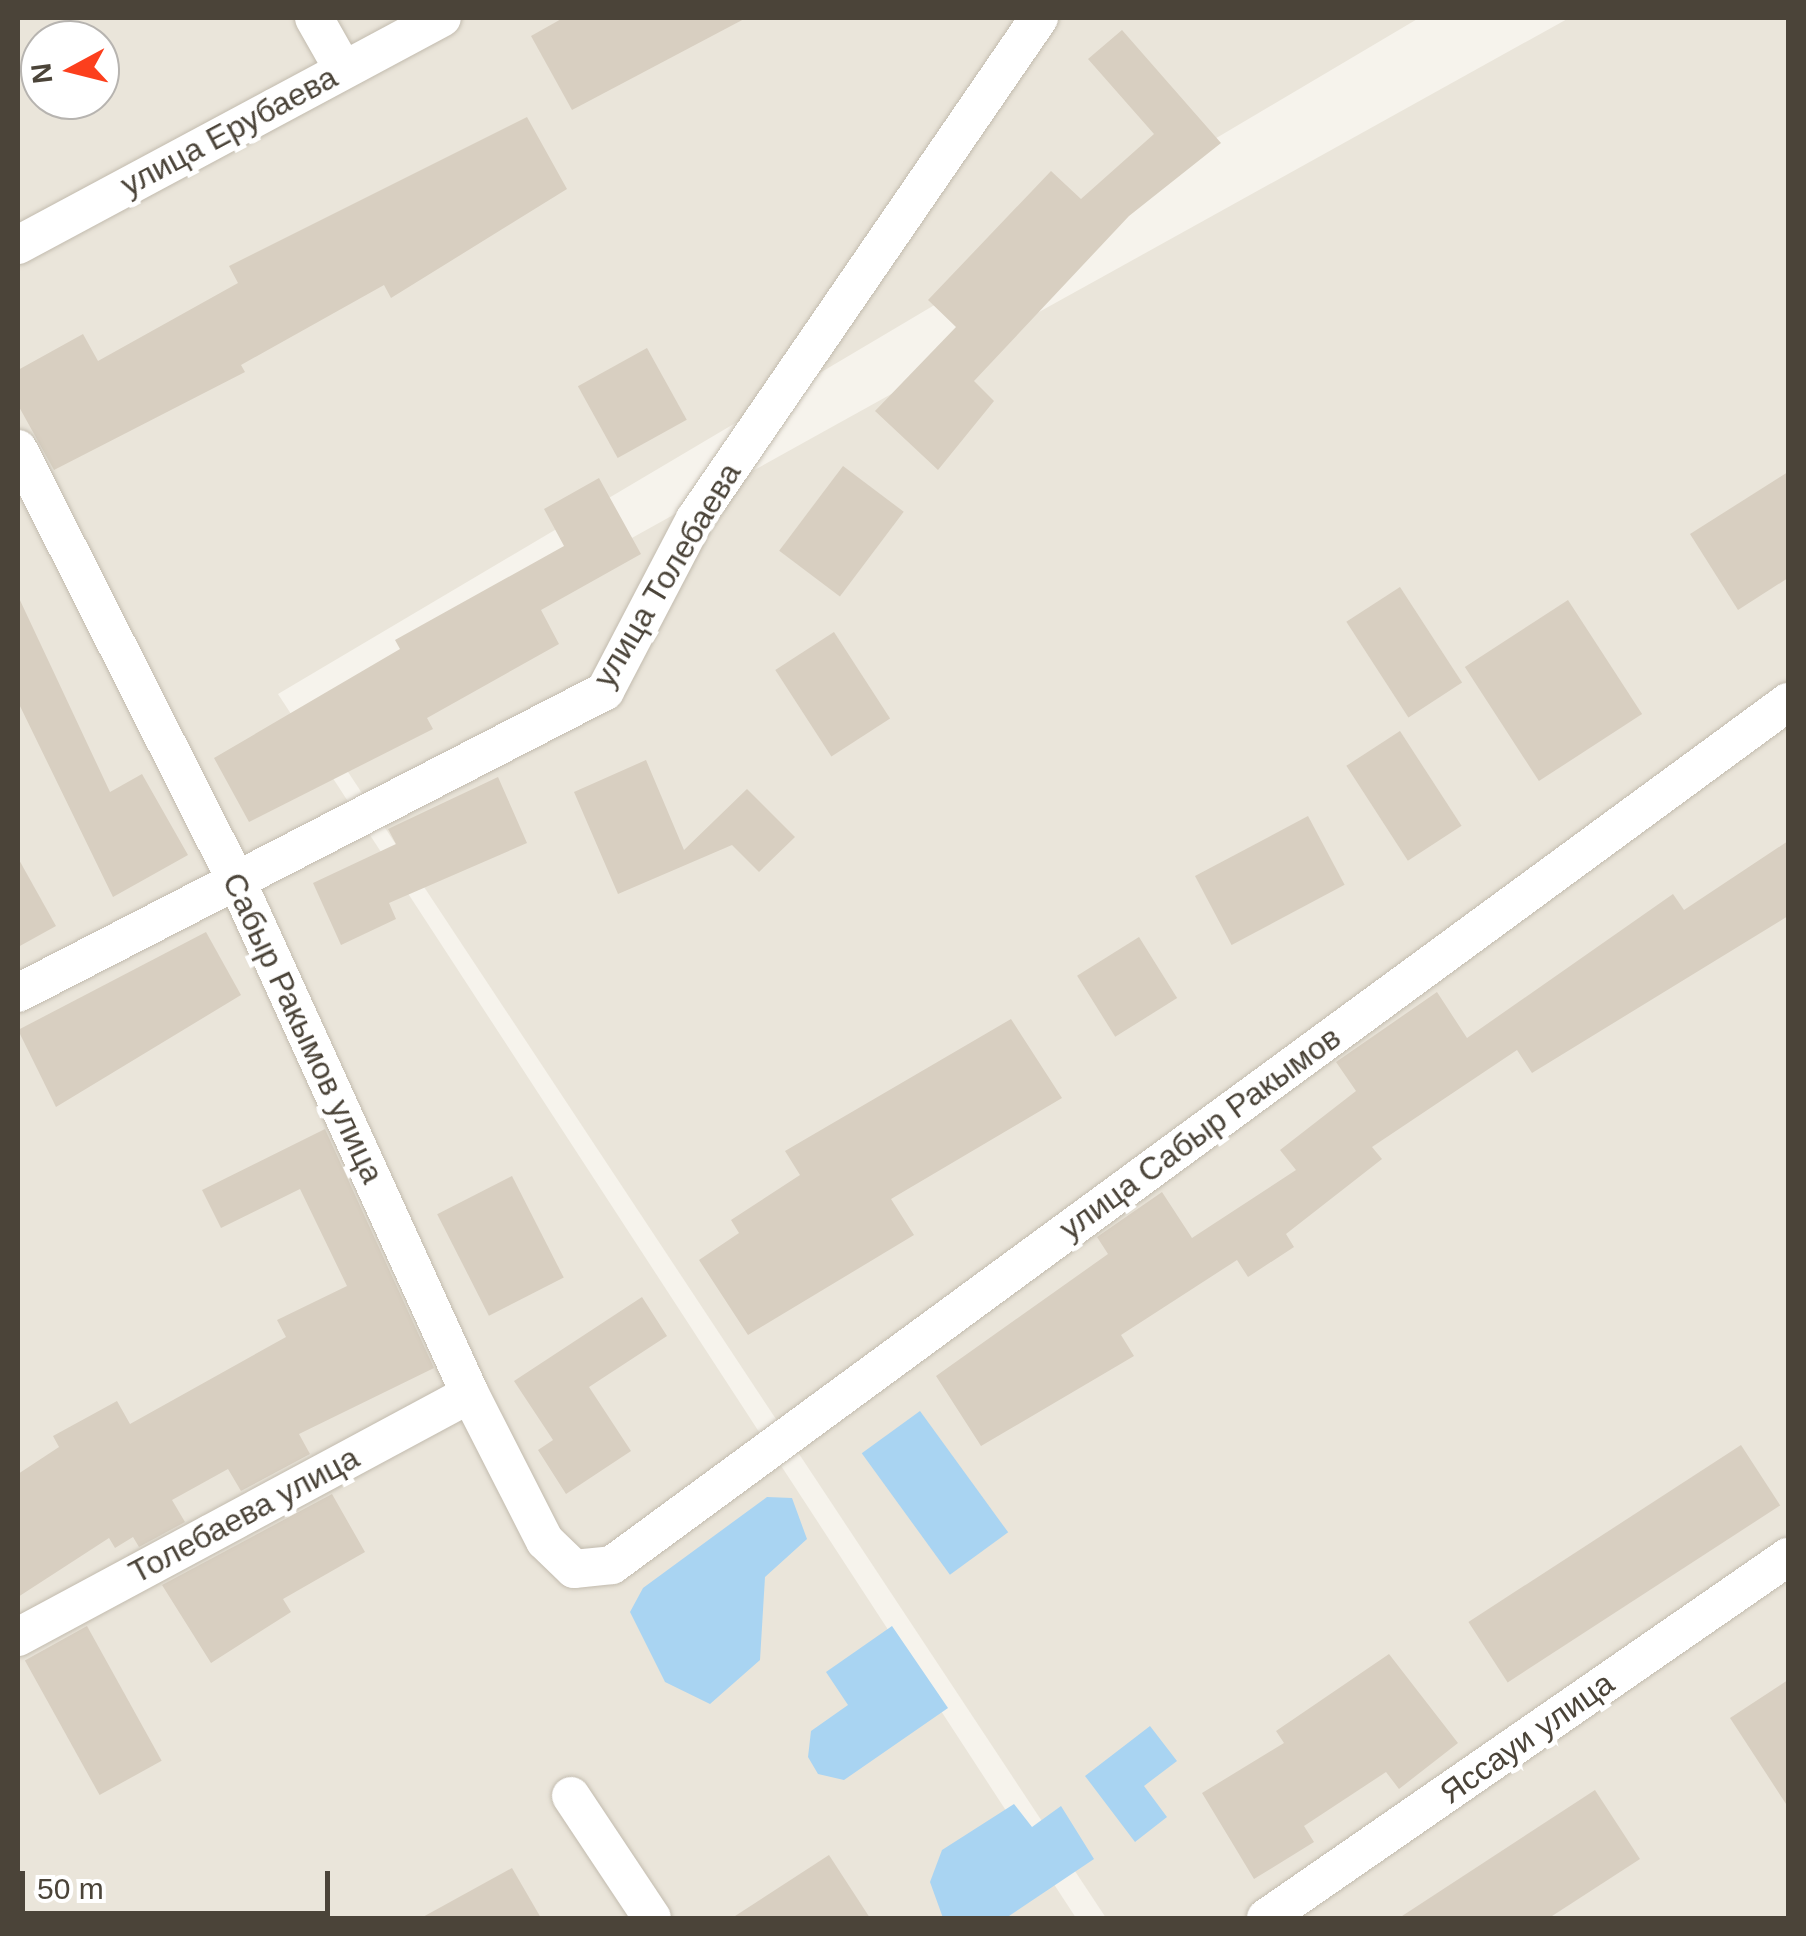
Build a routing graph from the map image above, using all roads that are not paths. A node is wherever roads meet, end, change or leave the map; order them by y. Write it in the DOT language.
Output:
graph roads {
  1 [pos="314,18"];
  2 [pos="442,18"];
  3 [pos="1039,18"];
  4 [pos="343,69"];
  5 [pos="18,245"];
  6 [pos="18,449"];
  7 [pos="1788,702"];
  8 [pos="239,886"];
  9 [pos="18,993"];
  10 [pos="470,1394"];
  11 [pos="1788,1557"];
  12 [pos="612,1565"];
  13 [pos="18,1637"];
  14 [pos="571,1796"];
  15 [pos="652,1918"];
  16 [pos="1266,1918"];
  1 -- 4 [label="street"];
  2 -- 4 [label="street, улица Ерубаева"];
  3 -- 8 [label="street, улица Толебаева"];
  4 -- 5 [label="street, улица Ерубаева"];
  6 -- 8 [label="street, Сабыр Ракымов улица"];
  7 -- 12 [label="street, улица Сабыр Ракымов"];
  8 -- 9 [label="street, улица Толебаева"];
  8 -- 10 [label="street, Сабыр Ракымов улица"];
  10 -- 12 [label="street, Сабыр Ракымов улица"];
  10 -- 13 [label="street, Толебаева улица"];
  11 -- 16 [label="street, Яссауи улица"];
  14 -- 15 [label="street"];
}
